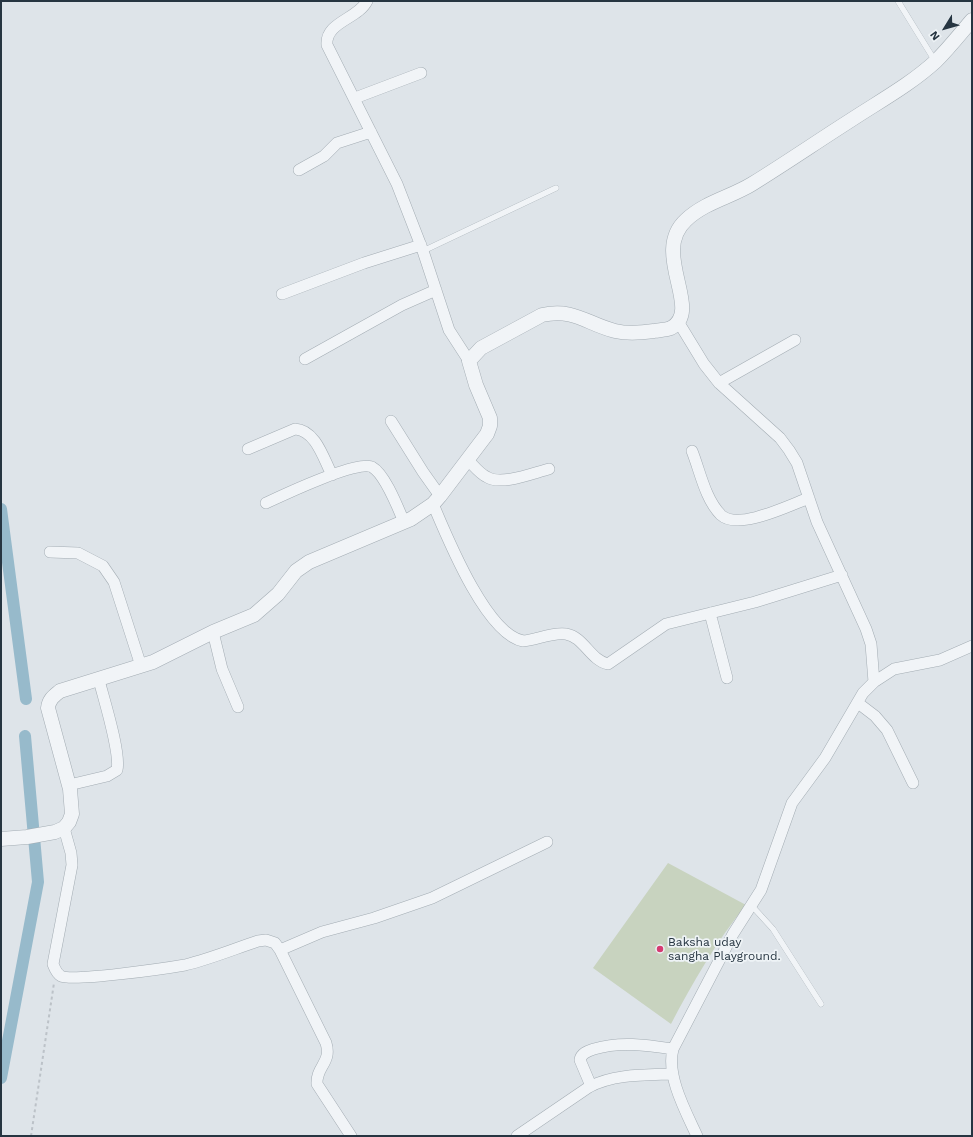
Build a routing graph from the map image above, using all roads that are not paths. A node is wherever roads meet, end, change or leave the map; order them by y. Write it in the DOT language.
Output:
graph roads {
  1 [pos="366,1"];
  2 [pos="898,1"];
  3 [pos="972,20"];
  4 [pos="936,61"];
  5 [pos="421,73"];
  6 [pos="355,98"];
  7 [pos="372,132"];
  8 [pos="298,170"];
  9 [pos="556,188"];
  10 [pos="422,248"];
  11 [pos="436,290"];
  12 [pos="282,294"];
  13 [pos="679,323"];
  14 [pos="796,340"];
  15 [pos="305,359"];
  16 [pos="470,361"];
  17 [pos="719,383"];
  18 [pos="391,421"];
  19 [pos="248,449"];
  20 [pos="692,451"];
  21 [pos="468,460"];
  22 [pos="549,469"];
  23 [pos="332,475"];
  24 [pos="809,498"];
  25 [pos="436,500"];
  26 [pos="266,503"];
  27 [pos="404,522"];
  28 [pos="50,552"];
  29 [pos="842,575"];
  30 [pos="710,613"];
  31 [pos="213,632"];
  32 [pos="972,646"];
  33 [pos="141,666"];
  34 [pos="727,678"];
  35 [pos="99,680"];
  36 [pos="874,682"];
  37 [pos="858,703"];
  38 [pos="238,707"];
  39 [pos="913,783"];
  40 [pos="69,785"];
  41 [pos="60,830"];
  42 [pos="1,839"];
  43 [pos="547,842"];
  44 [pos="752,906"];
  45 [pos="280,950"];
  46 [pos="821,1004"];
  47 [pos="673,1049"];
  48 [pos="672,1074"];
  49 [pos="591,1086"];
  50 [pos="351,1136"];
  51 [pos="517,1136"];
  52 [pos="697,1136"];
  1 -- 6 [label="street"];
  2 -- 4 [label="lane"];
  3 -- 4 [label="street"];
  4 -- 13 [label="street"];
  5 -- 6 [label="street"];
  6 -- 7 [label="street"];
  7 -- 8 [label="street"];
  7 -- 10 [label="street"];
  9 -- 10 [label="lane"];
  10 -- 11 [label="street"];
  10 -- 12 [label="street"];
  11 -- 15 [label="street"];
  11 -- 16 [label="street"];
  13 -- 16 [label="street"];
  13 -- 17 [label="street"];
  14 -- 17 [label="street"];
  16 -- 21 [label="street"];
  17 -- 24 [label="street"];
  18 -- 25 [label="street"];
  19 -- 23 [label="street"];
  20 -- 24 [label="street"];
  21 -- 22 [label="street"];
  21 -- 25 [label="street"];
  23 -- 26 [label="street"];
  23 -- 27 [label="street"];
  24 -- 29 [label="street"];
  25 -- 27 [label="street"];
  25 -- 30 [label="street"];
  27 -- 31 [label="street"];
  28 -- 33 [label="street"];
  29 -- 30 [label="street"];
  29 -- 36 [label="street"];
  30 -- 34 [label="street"];
  31 -- 33 [label="street"];
  31 -- 38 [label="street"];
  32 -- 36 [label="street"];
  33 -- 35 [label="street"];
  35 -- 40 [label="street"];
  35 -- 40 [label="street"];
  36 -- 37 [label="street"];
  37 -- 39 [label="street"];
  37 -- 44 [label="street"];
  40 -- 41 [label="street"];
  41 -- 42 [label="street"];
  41 -- 45 [label="street"];
  43 -- 45 [label="street"];
  44 -- 46 [label="lane"];
  44 -- 47 [label="street"];
  45 -- 50 [label="street"];
  47 -- 48 [label="street"];
  47 -- 49 [label="street"];
  48 -- 49 [label="street"];
  48 -- 52 [label="street"];
  49 -- 51 [label="street"];
}
